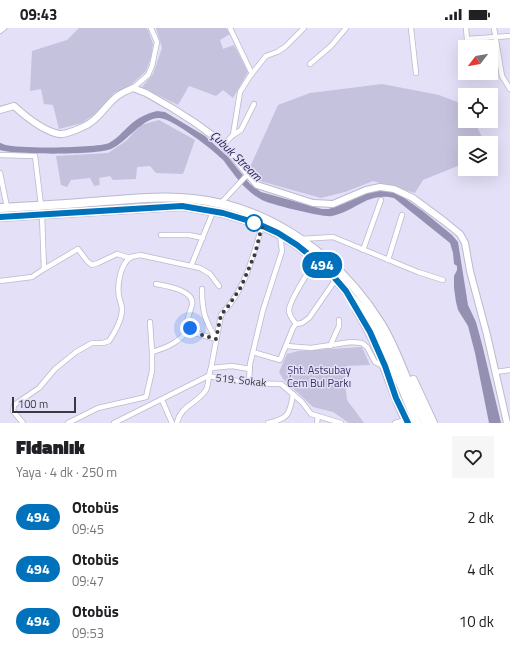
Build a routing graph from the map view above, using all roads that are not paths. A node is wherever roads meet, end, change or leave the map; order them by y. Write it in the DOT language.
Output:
graph roads {
  1 [pos="4,28"];
  2 [pos="151,28"];
  3 [pos="230,28"];
  4 [pos="304,28"];
  5 [pos="346,28"];
  6 [pos="411,28"];
  7 [pos="466,28"];
  8 [pos="494,28"];
  9 [pos="0,31"];
  10 [pos="495,36"];
  11 [pos="510,36"];
  12 [pos="468,39"];
  13 [pos="310,64"];
  14 [pos="416,73"];
  15 [pos="252,74"];
  16 [pos="133,88"];
  17 [pos="510,89"];
  18 [pos="254,104"];
  19 [pos="0,110"];
  20 [pos="233,135"];
  21 [pos="223,145"];
  22 [pos="0,155"];
  23 [pos="0,173"];
  24 [pos="246,176"];
  25 [pos="381,200"];
  26 [pos="220,204"];
  27 [pos="40,205"];
  28 [pos="3,208"];
  29 [pos="214,212"];
  30 [pos="42,214"];
  31 [pos="402,215"];
  32 [pos="0,217"];
  33 [pos="262,226"];
  34 [pos="161,235"];
  35 [pos="280,235"];
  36 [pos="202,238"];
  37 [pos="301,239"];
  38 [pos="363,250"];
  39 [pos="130,258"];
  40 [pos="316,260"];
  41 [pos="388,260"];
  42 [pos="191,266"];
  43 [pos="44,269"];
  44 [pos="336,279"];
  45 [pos="443,280"];
  46 [pos="0,281"];
  47 [pos="156,284"];
  48 [pos="220,286"];
  49 [pos="202,289"];
  50 [pos="346,291"];
  51 [pos="358,291"];
  52 [pos="339,320"];
  53 [pos="150,322"];
  54 [pos="296,324"];
  55 [pos="190,328"];
  56 [pos="216,339"];
  57 [pos="286,346"];
  58 [pos="330,346"];
  59 [pos="152,352"];
  60 [pos="253,352"];
  61 [pos="385,366"];
  62 [pos="397,367"];
  63 [pos="211,368"];
  64 [pos="250,369"];
  65 [pos="510,370"];
  66 [pos="496,372"];
  67 [pos="208,376"];
  68 [pos="249,383"];
  69 [pos="293,394"];
  70 [pos="162,400"];
  71 [pos="318,416"];
  72 [pos="407,422"];
  73 [pos="23,423"];
  74 [pos="68,423"];
  75 [pos="114,423"];
  76 [pos="172,423"];
  77 [pos="177,423"];
  78 [pos="268,423"];
  79 [pos="317,423"];
  80 [pos="341,423"];
  81 [pos="395,423"];
  82 [pos="417,423"];
  83 [pos="426,423"];
  84 [pos="433,423"];
  85 [pos="507,423"];
  1 -- 9 [label="street"];
  2 -- 16 [label="street"];
  3 -- 15 [label="street"];
  4 -- 15 [label="street"];
  5 -- 13 [label="street"];
  6 -- 14 [label="street"];
  7 -- 12 [label="street"];
  8 -- 10 [label="street"];
  10 -- 11 [label="street"];
  10 -- 12 [label="street"];
  10 -- 17 [label="street"];
  15 -- 20 [label="street"];
  16 -- 19 [label="street"];
  16 -- 21 [label="street"];
  18 -- 20 [label="street"];
  20 -- 21 [label="street"];
  21 -- 24 [label="street"];
  22 -- 27 [label="street"];
  23 -- 28 [label="street"];
  24 -- 26 [label="street"];
  24 -- 66 [label="street"];
  25 -- 38 [label="street"];
  26 -- 27 [label="highway"];
  26 -- 37 [label="highway"];
  27 -- 28 [label="highway"];
  29 -- 30 [label="highway"];
  29 -- 33 [label="highway"];
  29 -- 36 [label="street"];
  30 -- 32 [label="highway"];
  30 -- 43 [label="street"];
  31 -- 41 [label="street"];
  33 -- 35 [label="highway"];
  33 -- 56 [label="street"];
  34 -- 36 [label="street"];
  35 -- 40 [label="highway"];
  35 -- 60 [label="street"];
  36 -- 42 [label="street"];
  37 -- 38 [label="street"];
  37 -- 51 [label="highway"];
  38 -- 41 [label="street"];
  39 -- 42 [label="street"];
  39 -- 43 [label="street"];
  39 -- 73 [label="street"];
  40 -- 44 [label="highway"];
  40 -- 54 [label="street"];
  41 -- 45 [label="street"];
  42 -- 48 [label="street"];
  43 -- 46 [label="street"];
  44 -- 50 [label="highway"];
  44 -- 54 [label="street"];
  47 -- 55 [label="street"];
  49 -- 56 [label="street"];
  50 -- 61 [label="highway"];
  50 -- 62 [label="highway"];
  51 -- 62 [label="highway"];
  51 -- 84 [label="highway"];
  52 -- 58 [label="street"];
  53 -- 59 [label="street"];
  54 -- 57 [label="street"];
  55 -- 56 [label="street"];
  55 -- 59 [label="street"];
  56 -- 63 [label="street"];
  57 -- 58 [label="street"];
  57 -- 60 [label="street"];
  58 -- 61 [label="street"];
  59 -- 74 [label="street"];
  60 -- 64 [label="street"];
  61 -- 72 [label="highway"];
  62 -- 82 [label="highway"];
  62 -- 83 [label="highway"];
  63 -- 64 [label="street"];
  63 -- 67 [label="street"];
  64 -- 68 [label="street"];
  65 -- 66 [label="street"];
  66 -- 85 [label="street"];
  67 -- 68 [label="street, 519. Sokak"];
  67 -- 70 [label="street, 519. Sokak"];
  67 -- 77 [label="street"];
  68 -- 69 [label="street, 519. Sokak"];
  69 -- 71 [label="street, 519. Sokak"];
  69 -- 78 [label="street"];
  70 -- 75 [label="street, 519. Sokak"];
  70 -- 76 [label="street"];
  71 -- 79 [label="street"];
  71 -- 80 [label="street, 519. Sokak"];
  72 -- 81 [label="street"];
}
